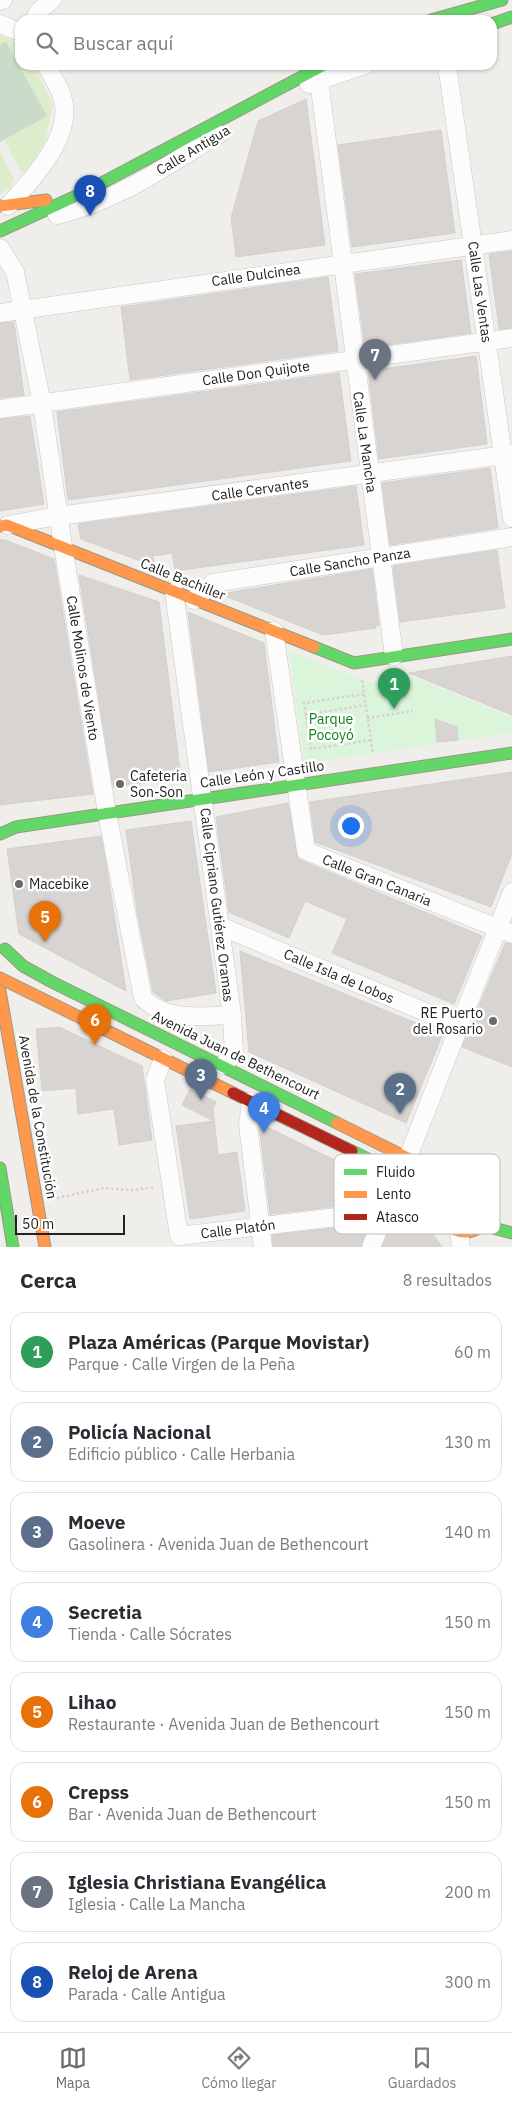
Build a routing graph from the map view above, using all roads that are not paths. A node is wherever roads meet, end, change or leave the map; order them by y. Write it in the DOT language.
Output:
graph roads {
  1 [pos="52,0"];
  2 [pos="502,0"];
  3 [pos="512,7"];
  4 [pos="36,15"];
  5 [pos="449,15"];
  6 [pos="481,15"];
  7 [pos="0,24"];
  8 [pos="15,30"];
  9 [pos="48,70"];
  10 [pos="297,70"];
  11 [pos="338,70"];
  12 [pos="447,70"];
  13 [pos="322,73"];
  14 [pos="3,207"];
  15 [pos="18,224"];
  16 [pos="0,231"];
  17 [pos="512,240"];
  18 [pos="473,245"];
  19 [pos="0,248"];
  20 [pos="342,263"];
  21 [pos="22,309"];
  22 [pos="0,313"];
  23 [pos="512,338"];
  24 [pos="487,341"];
  25 [pos="354,360"];
  26 [pos="42,404"];
  27 [pos="0,410"];
  28 [pos="508,454"];
  29 [pos="370,474"];
  30 [pos="89,512"];
  31 [pos="58,516"];
  32 [pos="512,518"];
  33 [pos="4,526"];
  34 [pos="512,538"];
  35 [pos="63,546"];
  36 [pos="381,558"];
  37 [pos="174,592"];
  38 [pos="194,600"];
  39 [pos="274,631"];
  40 [pos="512,639"];
  41 [pos="394,656"];
  42 [pos="512,753"];
  43 [pos="297,784"];
  44 [pos="203,798"];
  45 [pos="107,814"];
  46 [pos="0,824"];
  47 [pos="16,827"];
  48 [pos="0,834"];
  49 [pos="512,892"];
  50 [pos="220,926"];
  51 [pos="505,931"];
  52 [pos="2,943"];
  53 [pos="2,971"];
  54 [pos="0,991"];
  55 [pos="37,996"];
  56 [pos="232,1015"];
  57 [pos="459,1026"];
  58 [pos="163,1059"];
  59 [pos="223,1065"];
  60 [pos="16,1075"];
  61 [pos="251,1101"];
  62 [pos="358,1154"];
  63 [pos="402,1154"];
  64 [pos="409,1154"];
  65 [pos="0,1168"];
  66 [pos="500,1203"];
  67 [pos="504,1205"];
  68 [pos="334,1217"];
  69 [pos="260,1226"];
  70 [pos="376,1234"];
  71 [pos="13,1247"];
  72 [pos="45,1247"];
  73 [pos="263,1247"];
  74 [pos="371,1247"];
  1 -- 4 [label="street"];
  2 -- 5 [label="main road"];
  3 -- 6 [label="main road"];
  7 -- 8 [label="street"];
  9 -- 14 [label="street"];
  10 -- 14 [label="main road"];
  11 -- 13 [label="street, Calle Antigua"];
  12 -- 18 [label="street, Calle Las Ventas"];
  13 -- 15 [label="street, Calle Antigua"];
  13 -- 20 [label="street, Calle La Mancha"];
  15 -- 16 [label="main road"];
  17 -- 18 [label="street, Calle Dulcinea"];
  18 -- 20 [label="street, Calle Dulcinea"];
  18 -- 24 [label="street, Calle Las Ventas"];
  19 -- 21 [label="street, Calle Molinos de Viento"];
  20 -- 21 [label="street, Calle Dulcinea"];
  20 -- 25 [label="street, Calle La Mancha"];
  21 -- 22 [label="street, Calle Dulcinea"];
  21 -- 26 [label="street, Calle Molinos de Viento"];
  23 -- 24 [label="street, Calle Don Quijote"];
  24 -- 25 [label="street, Calle Don Quijote"];
  24 -- 28 [label="street, Calle Las Ventas"];
  25 -- 26 [label="street, Calle Don Quijote"];
  25 -- 29 [label="street, Calle La Mancha"];
  26 -- 27 [label="street, Calle Don Quijote"];
  26 -- 31 [label="street, Calle Molinos de Viento"];
  28 -- 29 [label="street, Calle Cervantes"];
  28 -- 32 [label="street, Calle Las Ventas"];
  29 -- 30 [label="street, Calle Cervantes"];
  29 -- 36 [label="street, Calle La Mancha"];
  30 -- 31 [label="street, Calle Cervantes"];
  30 -- 35 [label="street"];
  31 -- 33 [label="street, Calle Cervantes"];
  31 -- 35 [label="street, Calle Molinos de Viento"];
  33 -- 35 [label="main road, Calle Bachiller"];
  34 -- 36 [label="street, Calle Sancho Panza"];
  35 -- 37 [label="main road, Calle Bachiller"];
  35 -- 45 [label="street, Calle Molinos de Viento"];
  36 -- 38 [label="street, Calle Sancho Panza"];
  36 -- 41 [label="street, Calle La Mancha"];
  37 -- 38 [label="main road, Calle Bachiller"];
  37 -- 44 [label="street, Calle Cipriano Gutiérez Oramas"];
  38 -- 39 [label="main road, Calle Bachiller"];
  39 -- 41 [label="main road, Calle Bachiller"];
  39 -- 43 [label="street"];
  40 -- 41 [label="main road"];
  42 -- 43 [label="main road, Calle León y Castillo"];
  43 -- 44 [label="main road, Calle León y Castillo"];
  43 -- 51 [label="street, Calle Gran Canaria"];
  44 -- 45 [label="main road, Calle León y Castillo"];
  44 -- 50 [label="street, Calle Cipriano Gutiérez Oramas"];
  45 -- 47 [label="main road, Calle León y Castillo"];
  45 -- 56 [label="street, Calle Molinos de Viento"];
  46 -- 47 [label="main road, Calle León y Castillo"];
  47 -- 48 [label="main road, Calle León y Castillo"];
  49 -- 51 [label="street"];
  50 -- 56 [label="street, Calle Cipriano Gutiérez Oramas"];
  50 -- 57 [label="street, Calle Isla de Lobos"];
  51 -- 57 [label="street"];
  52 -- 53 [label="main road"];
  52 -- 59 [label="main road, Avenida Juan de Bethencourt"];
  53 -- 55 [label="main road"];
  54 -- 60 [label="main road, Avenida de la Constitución"];
  55 -- 58 [label="main road"];
  55 -- 60 [label="main road"];
  56 -- 59 [label="street, Calle Cipriano Gutiérez Oramas"];
  57 -- 64 [label="street"];
  58 -- 61 [label="main road"];
  58 -- 69 [label="street, Calle Platón"];
  59 -- 63 [label="main road, Avenida Juan de Bethencourt"];
  60 -- 72 [label="main road, Avenida de la Constitución"];
  61 -- 62 [label="main road"];
  61 -- 69 [label="street"];
  65 -- 71 [label="main road"];
  66 -- 67 [label="main road"];
  68 -- 69 [label="street, Calle Platón"];
  69 -- 73 [label="street"];
  70 -- 74 [label="street"];
}
